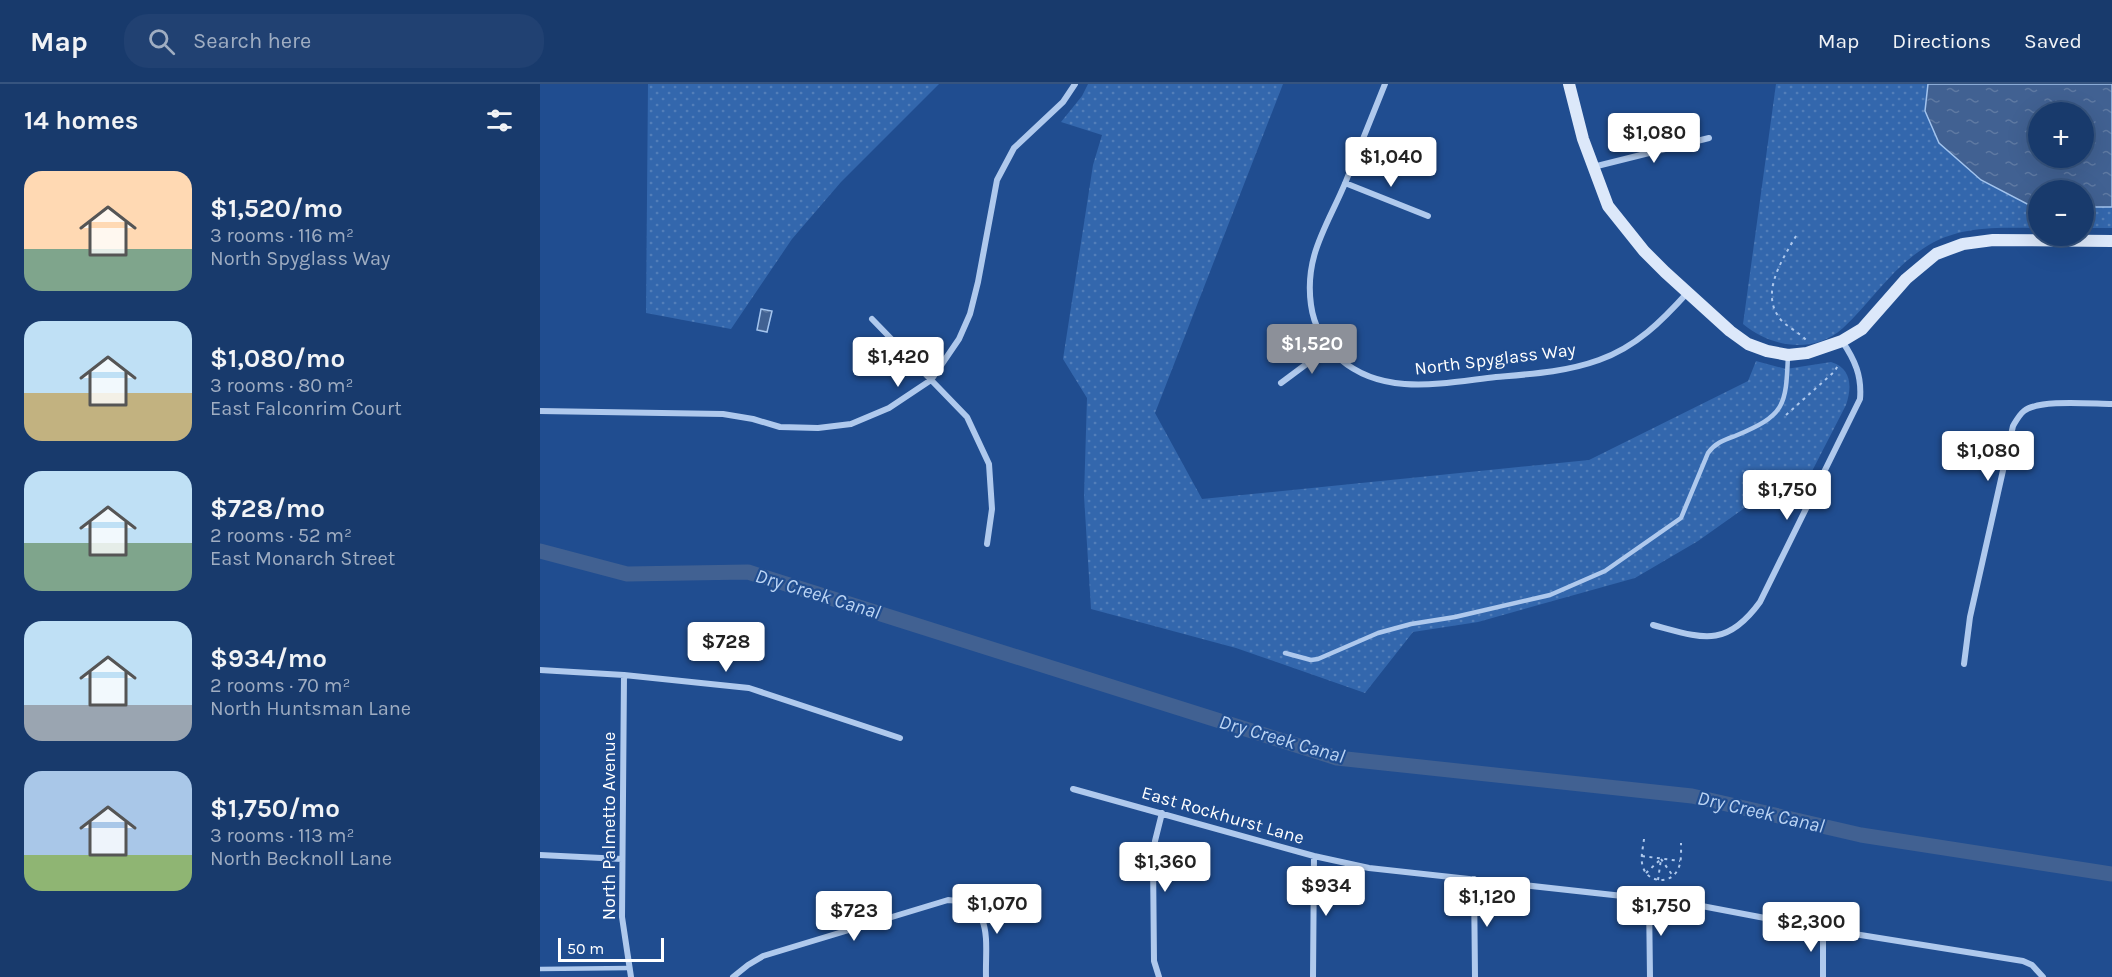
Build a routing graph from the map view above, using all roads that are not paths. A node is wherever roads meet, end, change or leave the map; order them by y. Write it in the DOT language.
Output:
graph roads {
  1 [pos="1075,84"];
  2 [pos="1384,84"];
  3 [pos="1569,84"];
  4 [pos="1709,138"];
  5 [pos="1592,167"];
  6 [pos="1345,183"];
  7 [pos="1428,216"];
  8 [pos="2112,241"];
  9 [pos="1688,292"];
  10 [pos="872,319"];
  11 [pos="1842,341"];
  12 [pos="1328,348"];
  13 [pos="1788,354"];
  14 [pos="931,380"];
  15 [pos="1281,383"];
  16 [pos="2112,404"];
  17 [pos="540,411"];
  18 [pos="987,544"];
  19 [pos="1653,626"];
  20 [pos="1286,653"];
  21 [pos="1964,664"];
  22 [pos="540,670"];
  23 [pos="624,675"];
  24 [pos="900,738"];
  25 [pos="1073,789"];
  26 [pos="1162,813"];
  27 [pos="540,855"];
  28 [pos="1314,856"];
  29 [pos="622,859"];
  30 [pos="1474,879"];
  31 [pos="1649,898"];
  32 [pos="1823,929"];
  33 [pos="591,968"];
  34 [pos="630,968"];
  35 [pos="540,969"];
  36 [pos="2042,974"];
  37 [pos="591,977"];
  38 [pos="631,977"];
  39 [pos="733,977"];
  40 [pos="986,977"];
  41 [pos="1159,977"];
  42 [pos="1313,977"];
  43 [pos="1476,977"];
  44 [pos="1650,977"];
  45 [pos="1823,977"];
  1 -- 14 [label="street"];
  2 -- 6 [label="street, North Spyglass Way"];
  3 -- 5 [label="street"];
  4 -- 5 [label="street"];
  5 -- 9 [label="street"];
  6 -- 7 [label="street"];
  6 -- 12 [label="street, North Spyglass Way"];
  8 -- 11 [label="street"];
  9 -- 12 [label="street, North Spyglass Way"];
  9 -- 13 [label="street"];
  10 -- 14 [label="street"];
  11 -- 13 [label="street"];
  11 -- 19 [label="street"];
  12 -- 15 [label="street"];
  13 -- 20 [label="lane"];
  14 -- 17 [label="street"];
  14 -- 18 [label="street"];
  16 -- 21 [label="street"];
  22 -- 23 [label="street"];
  23 -- 24 [label="street"];
  23 -- 29 [label="street, North Palmetto Avenue"];
  25 -- 26 [label="street, East Rockhurst Lane"];
  26 -- 28 [label="street, East Rockhurst Lane"];
  26 -- 41 [label="street"];
  27 -- 29 [label="street"];
  28 -- 30 [label="street, East Rockhurst Lane"];
  28 -- 42 [label="street"];
  29 -- 34 [label="street, North Palmetto Avenue"];
  30 -- 31 [label="street, East Rockhurst Lane"];
  30 -- 43 [label="street"];
  31 -- 32 [label="street, East Rockhurst Lane"];
  31 -- 44 [label="street"];
  32 -- 36 [label="street, East Rockhurst Lane"];
  32 -- 45 [label="street"];
  33 -- 34 [label="lane"];
  33 -- 35 [label="lane"];
  33 -- 37 [label="lane"];
  34 -- 38 [label="street, North Palmetto Avenue"];
  39 -- 40 [label="street"];
}
